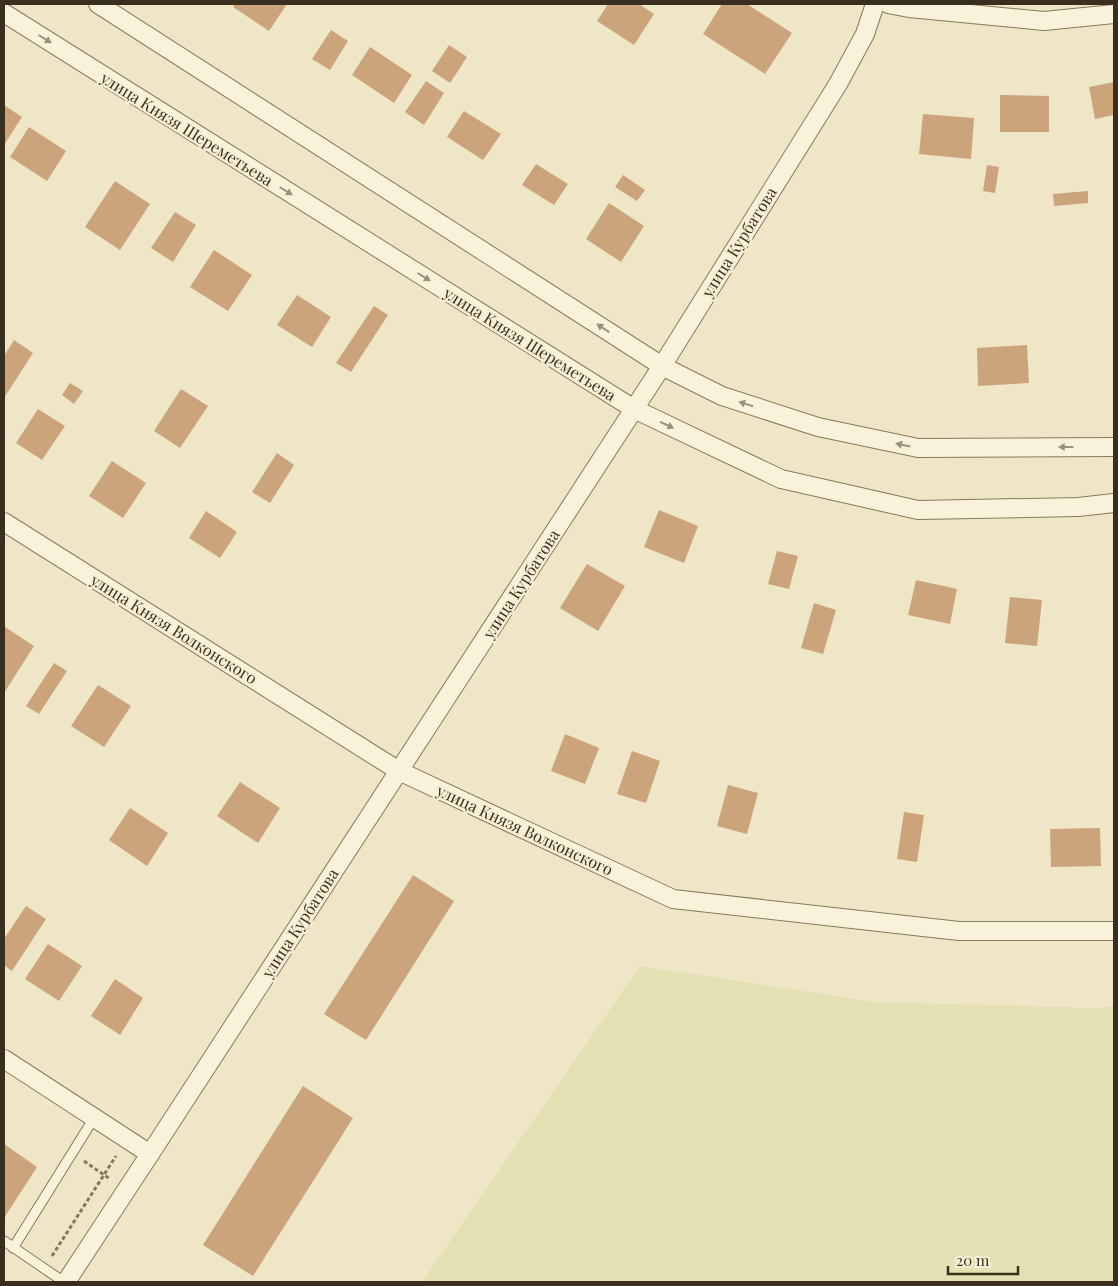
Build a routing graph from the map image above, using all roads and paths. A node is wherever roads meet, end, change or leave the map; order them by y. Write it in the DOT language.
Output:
graph roads {
  1 [pos="98,4"];
  2 [pos="875,4"];
  3 [pos="888,4"];
  4 [pos="910,6"];
  5 [pos="4,13"];
  6 [pos="1114,14"];
  7 [pos="662,366"];
  8 [pos="634,409"];
  9 [pos="1114,447"];
  10 [pos="1114,503"];
  11 [pos="4,522"];
  12 [pos="399,771"];
  13 [pos="1114,931"];
  14 [pos="4,1059"];
  15 [pos="94,1118"];
  16 [pos="126,1139"];
  17 [pos="72,1153"];
  18 [pos="150,1154"];
  19 [pos="104,1175"];
  20 [pos="127,1190"];
  21 [pos="4,1241"];
  22 [pos="13,1248"];
  23 [pos="44,1269"];
  24 [pos="65,1282"];
  7 -- 1 [label="street, one-way"];
  2 -- 7 [label="street, улица Курбатова"];
  3 -- 4 [label="street"];
  4 -- 6 [label="street"];
  5 -- 8 [label="street, улица Князя Шереметьева, one-way"];
  7 -- 8 [label="street, улица Курбатова"];
  9 -- 7 [label="street, one-way"];
  8 -- 10 [label="street, улица Князя Шереметьева, one-way"];
  8 -- 12 [label="street, улица Курбатова"];
  11 -- 12 [label="street, улица Князя Волконского"];
  12 -- 13 [label="street, улица Князя Волконского"];
  12 -- 18 [label="street, улица Курбатова"];
  14 -- 15 [label="street"];
  15 -- 16 [label="street"];
  15 -- 17 [label="lane"];
  16 -- 18 [label="street"];
  16 -- 19 [label="path"];
  17 -- 19 [label="path"];
  17 -- 22 [label="lane"];
  18 -- 20 [label="street, улица Курбатова"];
  19 -- 20 [label="path"];
  19 -- 23 [label="path"];
  20 -- 24 [label="street, улица Курбатова"];
  21 -- 22 [label="lane"];
  22 -- 23 [label="lane"];
  23 -- 24 [label="lane"];
}
